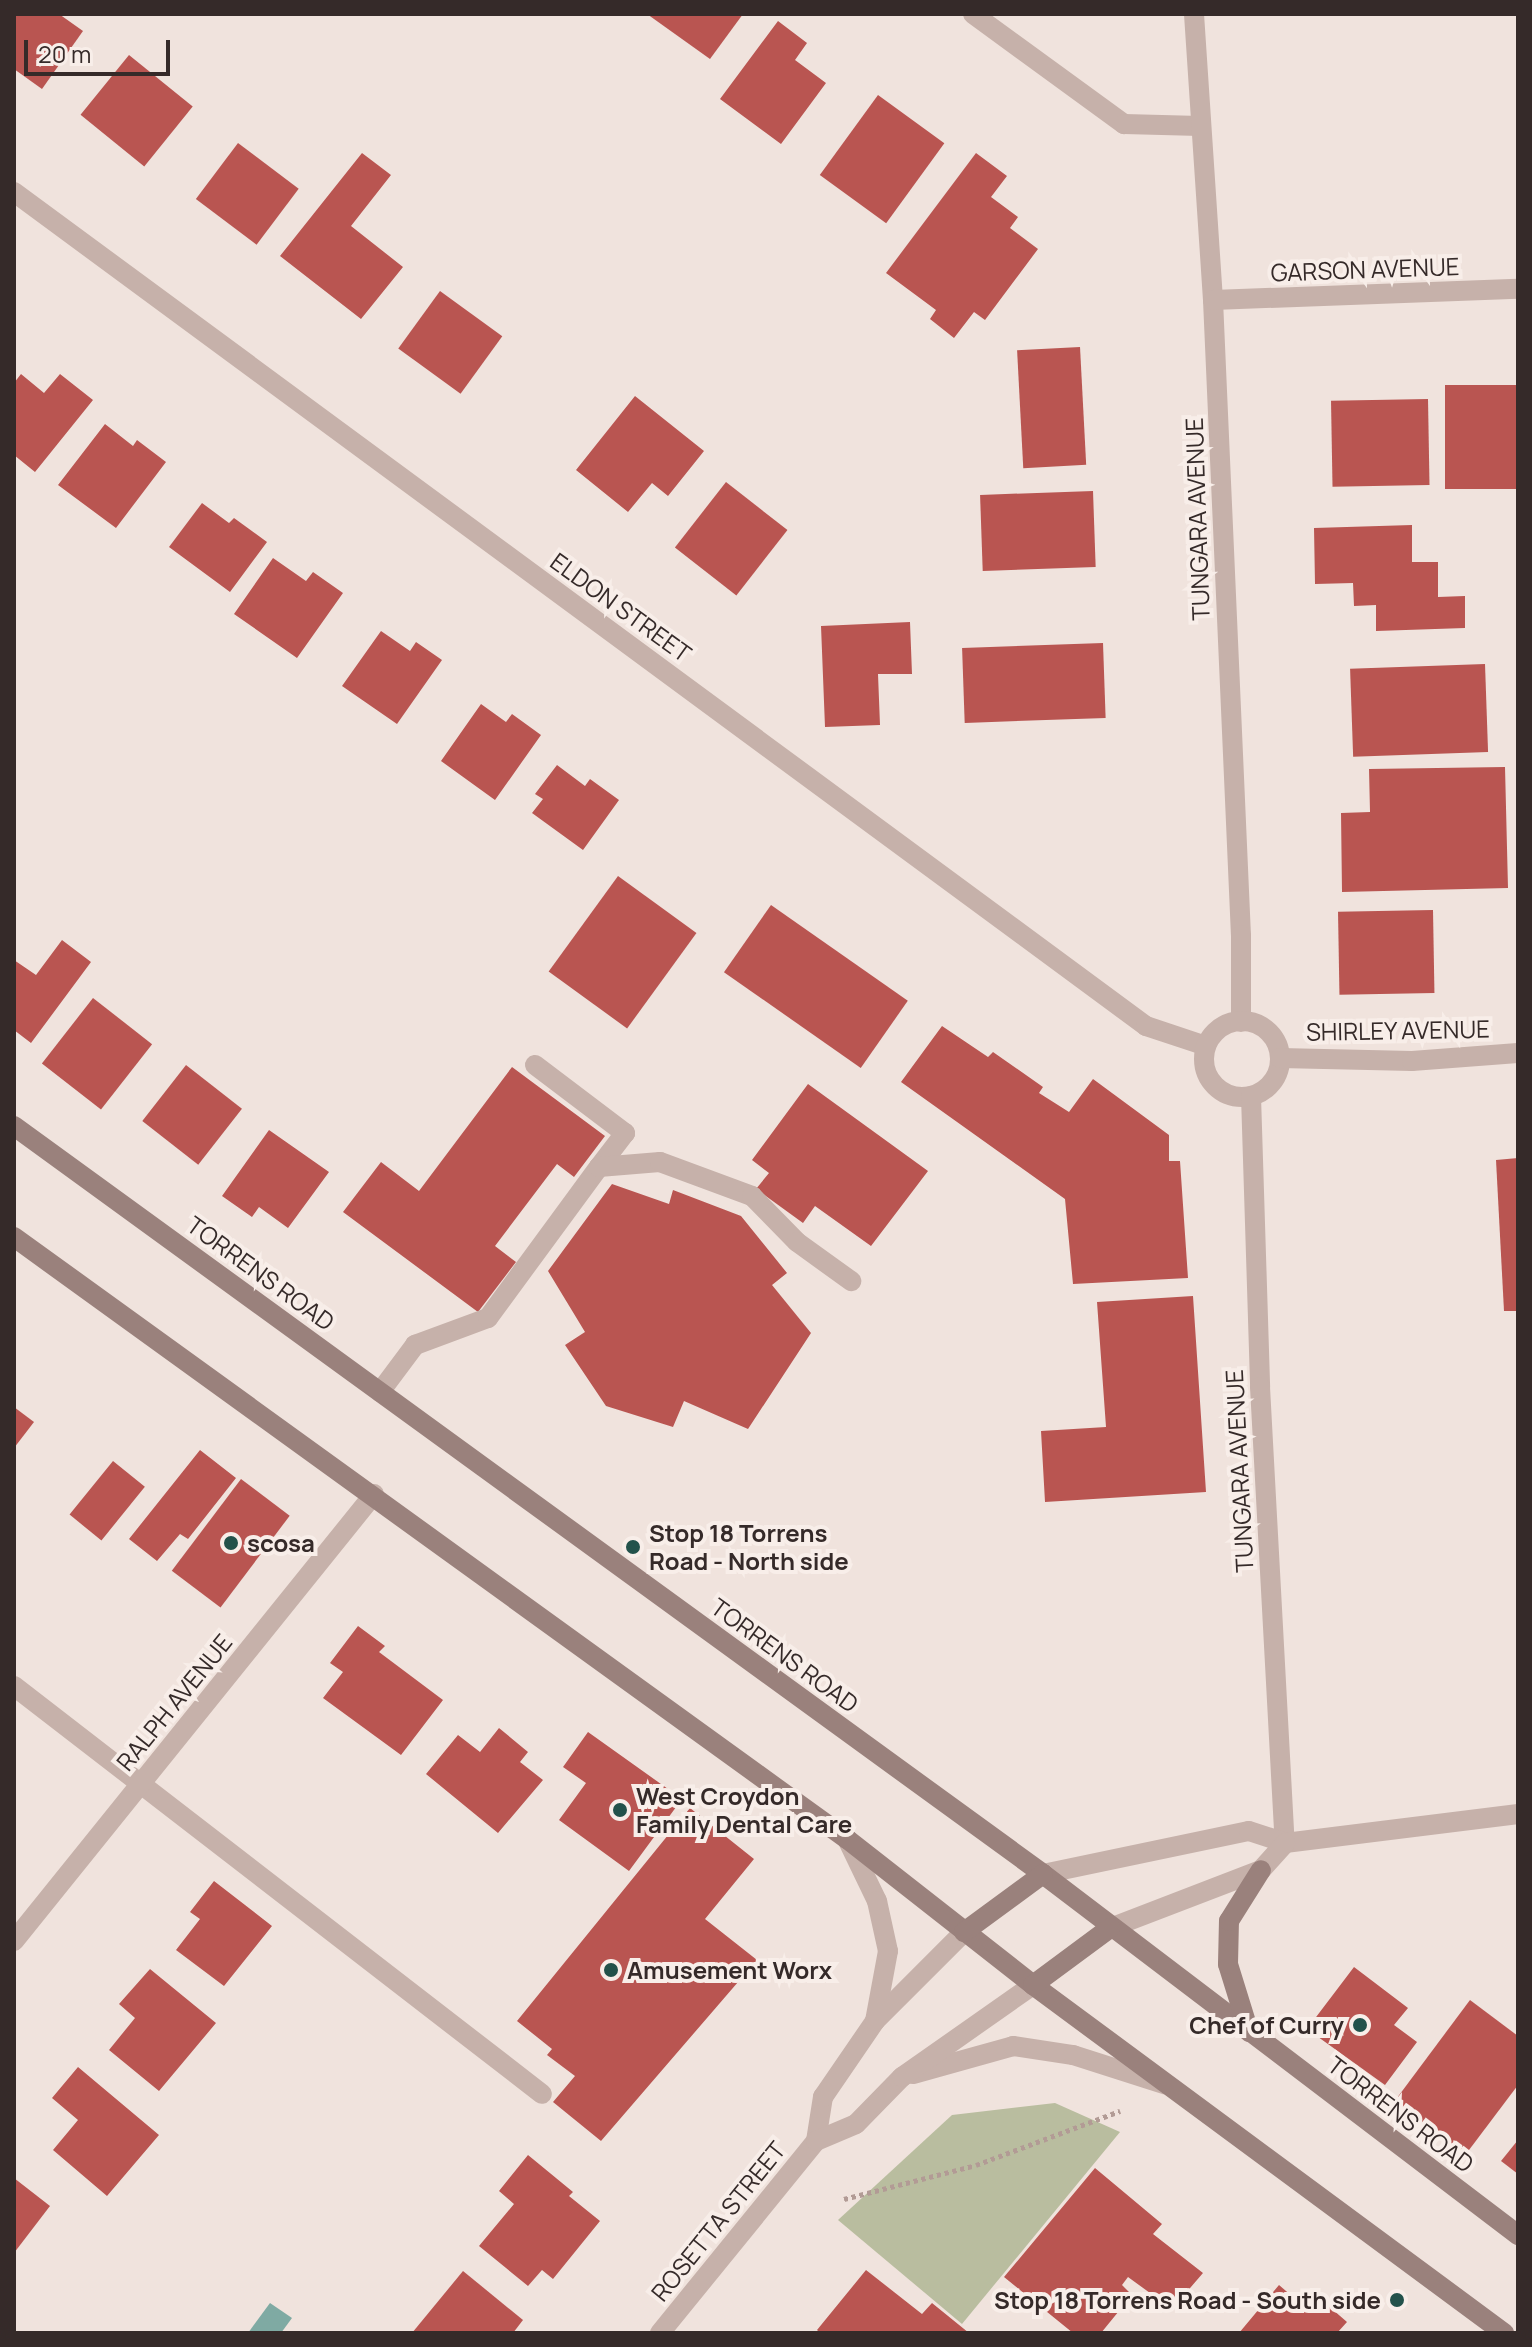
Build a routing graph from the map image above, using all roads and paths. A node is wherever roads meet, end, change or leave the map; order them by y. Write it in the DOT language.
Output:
graph roads {
  1 [pos="973,14"];
  2 [pos="1194,14"];
  3 [pos="1200,126"];
  4 [pos="14,192"];
  5 [pos="1518,289"];
  6 [pos="1213,300"];
  7 [pos="1241,1022"];
  8 [pos="1206,1046"];
  9 [pos="1518,1053"];
  10 [pos="1280,1058"];
  11 [pos="535,1065"];
  12 [pos="1251,1096"];
  13 [pos="14,1126"];
  14 [pos="599,1167"];
  15 [pos="14,1237"];
  16 [pos="851,1281"];
  17 [pos="380,1392"];
  18 [pos="374,1494"];
  19 [pos="14,1686"];
  20 [pos="143,1783"];
  21 [pos="1518,1814"];
  22 [pos="847,1839"];
  23 [pos="1285,1843"];
  24 [pos="1261,1870"];
  25 [pos="1043,1874"];
  26 [pos="1110,1928"];
  27 [pos="964,1932"];
  28 [pos="14,1941"];
  29 [pos="1033,1985"];
  30 [pos="875,2021"];
  31 [pos="1249,2032"];
  32 [pos="902,2077"];
  33 [pos="1175,2088"];
  34 [pos="542,2094"];
  35 [pos="1120,2111"];
  36 [pos="816,2141"];
  37 [pos="844,2199"];
  38 [pos="1518,2235"];
  39 [pos="660,2333"];
  40 [pos="1504,2333"];
  1 -- 3 [label="street"];
  2 -- 3 [label="street, TUNGARA AVENUE"];
  3 -- 6 [label="street, TUNGARA AVENUE"];
  4 -- 8 [label="street, ELDON STREET"];
  5 -- 6 [label="street, GARSON AVENUE"];
  6 -- 7 [label="street, TUNGARA AVENUE"];
  7 -- 8 [label="street"];
  7 -- 10 [label="street"];
  8 -- 12 [label="street"];
  9 -- 10 [label="street, SHIRLEY AVENUE"];
  10 -- 12 [label="street"];
  11 -- 14 [label="street"];
  12 -- 23 [label="street, TUNGARA AVENUE"];
  13 -- 17 [label="main road, TORRENS ROAD"];
  14 -- 16 [label="street"];
  14 -- 17 [label="street"];
  15 -- 18 [label="main road"];
  17 -- 25 [label="main road, TORRENS ROAD"];
  18 -- 20 [label="street, RALPH AVENUE"];
  18 -- 22 [label="main road"];
  19 -- 20 [label="street"];
  20 -- 28 [label="street, RALPH AVENUE"];
  20 -- 34 [label="street"];
  21 -- 23 [label="street"];
  22 -- 27 [label="main road"];
  22 -- 30 [label="street"];
  23 -- 24 [label="street"];
  23 -- 25 [label="street"];
  24 -- 26 [label="street"];
  24 -- 31 [label="main road"];
  25 -- 26 [label="main road, TORRENS ROAD"];
  25 -- 27 [label="main road"];
  26 -- 29 [label="main road"];
  26 -- 31 [label="main road, TORRENS ROAD"];
  27 -- 29 [label="main road"];
  27 -- 30 [label="street, ROSETTA STREET"];
  29 -- 32 [label="street, ROSETTA STREET"];
  29 -- 33 [label="main road"];
  30 -- 36 [label="street, ROSETTA STREET"];
  31 -- 38 [label="main road, TORRENS ROAD"];
  32 -- 33 [label="street"];
  32 -- 36 [label="street, ROSETTA STREET"];
  33 -- 40 [label="main road"];
  35 -- 37 [label="path"];
  36 -- 39 [label="street, ROSETTA STREET"];
}
